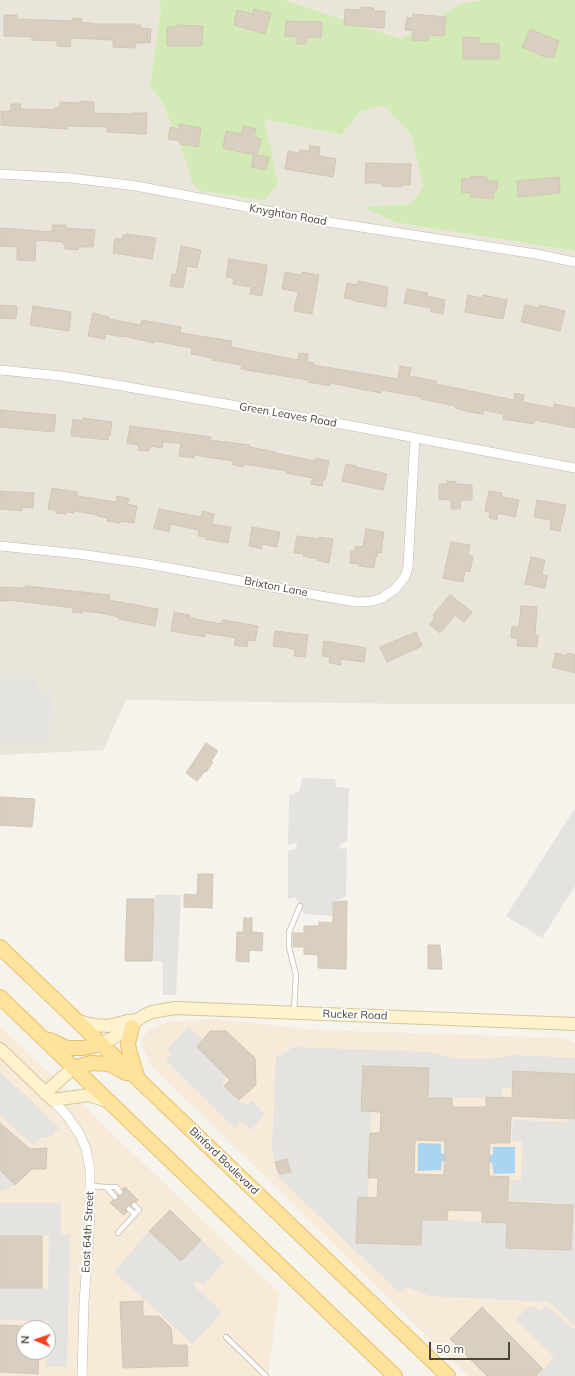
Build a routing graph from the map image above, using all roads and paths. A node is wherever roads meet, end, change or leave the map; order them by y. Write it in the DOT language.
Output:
graph roads {
  1 [pos="0,174"];
  2 [pos="575,262"];
  3 [pos="0,370"];
  4 [pos="415,438"];
  5 [pos="575,468"];
  6 [pos="0,546"];
  7 [pos="300,906"];
  8 [pos="0,947"];
  9 [pos="0,997"];
  10 [pos="294,1013"];
  11 [pos="78,1021"];
  12 [pos="135,1024"];
  13 [pos="575,1024"];
  14 [pos="40,1035"];
  15 [pos="102,1044"];
  16 [pos="0,1049"];
  17 [pos="73,1068"];
  18 [pos="139,1080"];
  19 [pos="49,1097"];
  20 [pos="109,1102"];
  21 [pos="91,1186"];
  22 [pos="106,1188"];
  23 [pos="120,1192"];
  24 [pos="115,1197"];
  25 [pos="134,1205"];
  26 [pos="129,1209"];
  27 [pos="135,1214"];
  28 [pos="118,1233"];
  29 [pos="226,1337"];
  30 [pos="82,1376"];
  31 [pos="266,1376"];
  32 [pos="395,1376"];
  33 [pos="448,1376"];
  1 -- 2 [label="street, Knyghton Road"];
  3 -- 4 [label="street, Green Leaves Road"];
  4 -- 5 [label="street, Green Leaves Road"];
  4 -- 6 [label="street, Brixton Lane"];
  7 -- 10 [label="lane"];
  8 -- 11 [label="main road, Binford Boulevard"];
  9 -- 14 [label="main road"];
  10 -- 12 [label="street, Rucker Road"];
  10 -- 13 [label="street, Rucker Road"];
  11 -- 12 [label="street, Rucker Road"];
  11 -- 15 [label="main road, Binford Boulevard"];
  12 -- 15 [label="street, Rucker Road"];
  12 -- 18 [label="main road"];
  14 -- 15 [label="main road"];
  14 -- 17 [label="main road"];
  15 -- 18 [label="main road, Binford Boulevard"];
  16 -- 19 [label="street"];
  17 -- 18 [label="main road"];
  17 -- 19 [label="street"];
  17 -- 20 [label="main road"];
  18 -- 33 [label="main road, Binford Boulevard"];
  19 -- 20 [label="street"];
  19 -- 21 [label="street, East 64th Street"];
  20 -- 32 [label="main road"];
  21 -- 22 [label="lane"];
  21 -- 30 [label="street, East 64th Street"];
  22 -- 23 [label="lane"];
  22 -- 24 [label="lane"];
  25 -- 27 [label="lane"];
  26 -- 27 [label="lane"];
  27 -- 28 [label="lane"];
  29 -- 31 [label="lane"];
}
